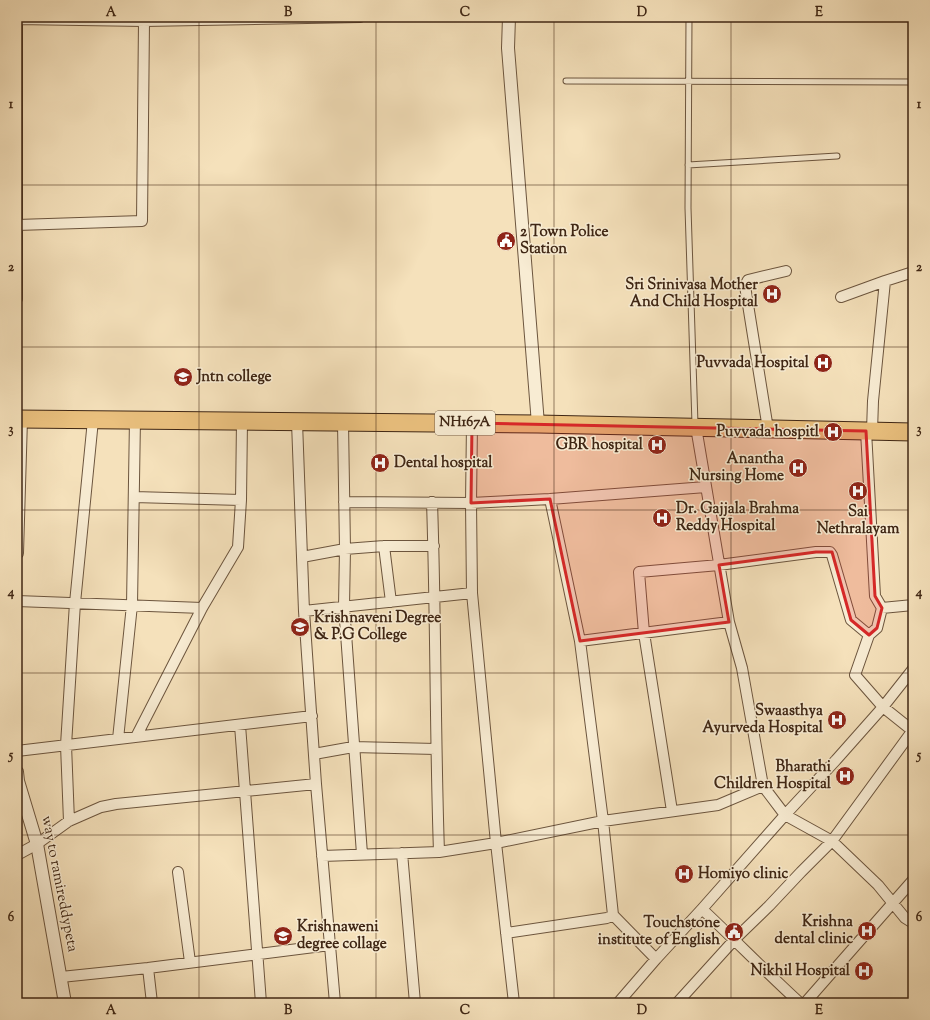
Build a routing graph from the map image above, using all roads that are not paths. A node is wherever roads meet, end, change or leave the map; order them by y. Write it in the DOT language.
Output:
graph roads {
  1 [pos="360,17"];
  2 [pos="509,17"];
  3 [pos="689,17"];
  4 [pos="210,19"];
  5 [pos="17,20"];
  6 [pos="144,21"];
  7 [pos="566,81"];
  8 [pos="688,81"];
  9 [pos="913,82"];
  10 [pos="836,156"];
  11 [pos="688,166"];
  12 [pos="17,225"];
  13 [pos="786,271"];
  14 [pos="913,272"];
  15 [pos="885,282"];
  16 [pos="841,297"];
  17 [pos="17,299"];
  18 [pos="19,419"];
  19 [pos="93,420"];
  20 [pos="135,420"];
  21 [pos="242,421"];
  22 [pos="297,422"];
  23 [pos="343,423"];
  24 [pos="472,423"];
  25 [pos="538,424"];
  26 [pos="695,427"];
  27 [pos="768,429"];
  28 [pos="869,431"];
  29 [pos="913,432"];
  30 [pos="706,487"];
  31 [pos="134,497"];
  32 [pos="550,499"];
  33 [pos="241,500"];
  34 [pos="344,502"];
  35 [pos="432,502"];
  36 [pos="471,503"];
  37 [pos="384,546"];
  38 [pos="434,546"];
  39 [pos="345,549"];
  40 [pos="17,553"];
  41 [pos="302,557"];
  42 [pos="719,565"];
  43 [pos="472,594"];
  44 [pos="436,598"];
  45 [pos="17,601"];
  46 [pos="391,602"];
  47 [pos="75,603"];
  48 [pos="132,605"];
  49 [pos="913,605"];
  50 [pos="344,606"];
  51 [pos="202,608"];
  52 [pos="882,608"];
  53 [pos="304,611"];
  54 [pos="729,622"];
  55 [pos="644,633"];
  56 [pos="869,635"];
  57 [pos="580,641"];
  58 [pos="913,669"];
  59 [pos="883,707"];
  60 [pos="312,716"];
  61 [pos="240,725"];
  62 [pos="913,730"];
  63 [pos="136,737"];
  64 [pos="118,739"];
  65 [pos="66,745"];
  66 [pos="353,747"];
  67 [pos="436,749"];
  68 [pos="17,751"];
  69 [pos="314,754"];
  70 [pos="17,772"];
  71 [pos="316,784"];
  72 [pos="763,786"];
  73 [pos="245,791"];
  74 [pos="672,811"];
  75 [pos="784,815"];
  76 [pos="68,821"];
  77 [pos="603,821"];
  78 [pos="832,841"];
  79 [pos="496,843"];
  80 [pos="37,844"];
  81 [pos="438,852"];
  82 [pos="402,853"];
  83 [pos="362,854"];
  84 [pos="17,855"];
  85 [pos="322,856"];
  86 [pos="178,872"];
  87 [pos="913,880"];
  88 [pos="892,903"];
  89 [pos="702,909"];
  90 [pos="613,915"];
  91 [pos="913,923"];
  92 [pos="506,933"];
  93 [pos="735,939"];
  94 [pos="330,946"];
  95 [pos="257,955"];
  96 [pos="656,959"];
  97 [pos="190,962"];
  98 [pos="148,968"];
  99 [pos="61,977"];
  100 [pos="65,1003"];
  101 [pos="152,1003"];
  102 [pos="261,1003"];
  103 [pos="335,1003"];
  104 [pos="415,1003"];
  105 [pos="514,1003"];
  106 [pos="618,1003"];
  107 [pos="677,1003"];
  108 [pos="800,1003"];
  109 [pos="805,1003"];
  1 -- 4 [label="street"];
  2 -- 25 [label="street"];
  3 -- 8 [label="lane"];
  4 -- 6 [label="street"];
  5 -- 6 [label="street"];
  5 -- 12 [label="street"];
  6 -- 12 [label="street"];
  7 -- 8 [label="lane"];
  8 -- 9 [label="lane"];
  8 -- 11 [label="lane"];
  10 -- 11 [label="lane"];
  11 -- 26 [label="lane"];
  12 -- 17 [label="street"];
  13 -- 27 [label="street"];
  14 -- 15 [label="street"];
  15 -- 16 [label="street"];
  15 -- 28 [label="street"];
  18 -- 19 [label="highway, NH167A"];
  18 -- 40 [label="street"];
  19 -- 20 [label="highway, NH167A"];
  19 -- 47 [label="street"];
  20 -- 21 [label="highway, NH167A"];
  20 -- 31 [label="street"];
  21 -- 22 [label="highway, NH167A"];
  21 -- 33 [label="street"];
  22 -- 23 [label="highway, NH167A"];
  22 -- 41 [label="street"];
  23 -- 24 [label="highway, NH167A"];
  23 -- 34 [label="street"];
  24 -- 25 [label="highway, NH167A"];
  24 -- 36 [label="street"];
  25 -- 26 [label="highway, NH167A"];
  26 -- 27 [label="highway, NH167A"];
  26 -- 30 [label="street"];
  27 -- 28 [label="highway, NH167A"];
  28 -- 29 [label="highway, NH167A"];
  28 -- 52 [label="street"];
  30 -- 32 [label="street"];
  30 -- 42 [label="street"];
  31 -- 33 [label="street"];
  31 -- 48 [label="street"];
  32 -- 36 [label="street"];
  32 -- 57 [label="street"];
  33 -- 51 [label="street"];
  34 -- 35 [label="street"];
  34 -- 39 [label="street"];
  35 -- 36 [label="street"];
  35 -- 38 [label="street"];
  36 -- 43 [label="street"];
  37 -- 38 [label="street"];
  37 -- 39 [label="street"];
  37 -- 46 [label="street"];
  38 -- 44 [label="street"];
  39 -- 41 [label="street"];
  39 -- 50 [label="street"];
  41 -- 53 [label="street"];
  42 -- 54 [label="street"];
  42 -- 55 [label="street"];
  42 -- 56 [label="street"];
  43 -- 44 [label="street"];
  43 -- 79 [label="street"];
  44 -- 46 [label="street"];
  44 -- 67 [label="street"];
  45 -- 47 [label="street"];
  46 -- 50 [label="street"];
  47 -- 48 [label="street"];
  47 -- 65 [label="street"];
  48 -- 51 [label="street"];
  48 -- 64 [label="street"];
  49 -- 52 [label="street"];
  50 -- 53 [label="street"];
  50 -- 66 [label="street"];
  51 -- 63 [label="street"];
  52 -- 56 [label="street"];
  53 -- 60 [label="street"];
  54 -- 55 [label="street"];
  54 -- 72 [label="street"];
  55 -- 57 [label="street"];
  55 -- 74 [label="street"];
  56 -- 59 [label="street"];
  57 -- 77 [label="street"];
  58 -- 59 [label="street"];
  59 -- 62 [label="street"];
  59 -- 75 [label="street"];
  60 -- 61 [label="street"];
  60 -- 69 [label="street"];
  61 -- 63 [label="street"];
  61 -- 73 [label="street"];
  62 -- 78 [label="street"];
  63 -- 64 [label="street"];
  64 -- 65 [label="street"];
  65 -- 68 [label="street"];
  65 -- 76 [label="street"];
  66 -- 67 [label="street"];
  66 -- 69 [label="street"];
  66 -- 83 [label="street"];
  67 -- 81 [label="street"];
  69 -- 71 [label="street"];
  70 -- 80 [label="street, way to ramireddypeta"];
  71 -- 73 [label="street"];
  71 -- 85 [label="street"];
  72 -- 74 [label="street"];
  72 -- 75 [label="street"];
  73 -- 76 [label="street"];
  73 -- 95 [label="street"];
  74 -- 77 [label="street"];
  75 -- 78 [label="street"];
  75 -- 89 [label="street"];
  76 -- 80 [label="street"];
  77 -- 79 [label="street"];
  77 -- 90 [label="street"];
  78 -- 88 [label="street"];
  78 -- 93 [label="street"];
  79 -- 81 [label="street"];
  79 -- 92 [label="street"];
  80 -- 84 [label="street"];
  80 -- 99 [label="street, way to ramireddypeta"];
  81 -- 82 [label="street"];
  82 -- 83 [label="street"];
  82 -- 104 [label="street"];
  83 -- 85 [label="street"];
  85 -- 94 [label="street"];
  86 -- 97 [label="street"];
  87 -- 88 [label="street"];
  88 -- 91 [label="street"];
  88 -- 109 [label="street"];
  89 -- 93 [label="street"];
  89 -- 96 [label="street"];
  90 -- 92 [label="street"];
  90 -- 96 [label="street"];
  92 -- 105 [label="street"];
  93 -- 107 [label="street"];
  93 -- 108 [label="street"];
  94 -- 95 [label="street"];
  94 -- 103 [label="street"];
  95 -- 97 [label="street"];
  95 -- 102 [label="street"];
  96 -- 106 [label="street"];
  97 -- 98 [label="street"];
  98 -- 99 [label="street"];
  98 -- 101 [label="street"];
  99 -- 100 [label="street, way to ramireddypeta"];
}
